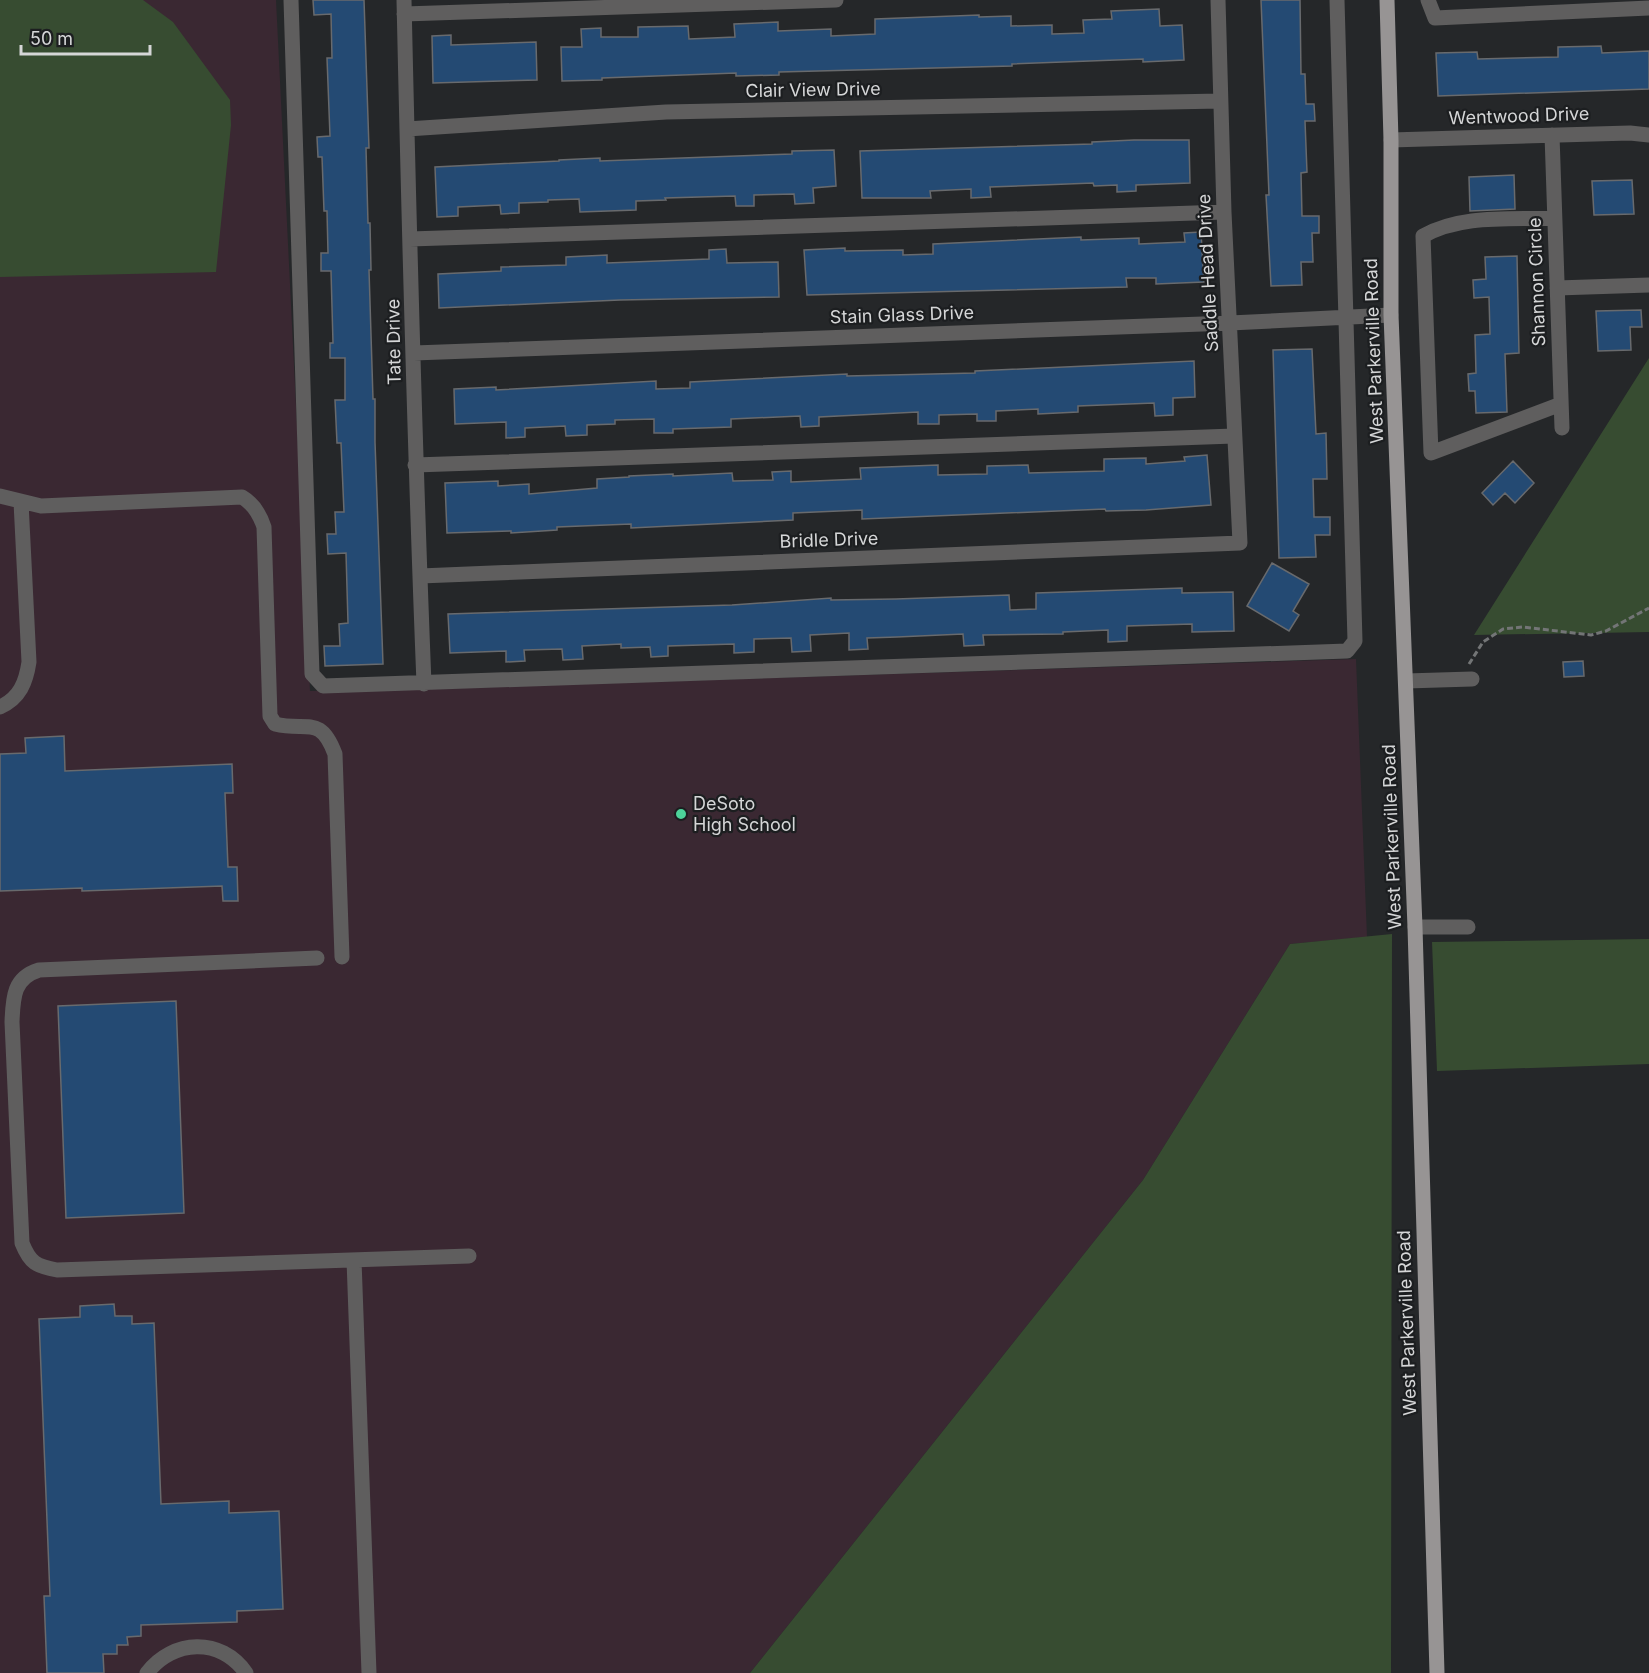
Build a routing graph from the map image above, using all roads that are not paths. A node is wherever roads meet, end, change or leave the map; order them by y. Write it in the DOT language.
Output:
graph roads {
  1 [pos="291,0"];
  2 [pos="836,0"];
  3 [pos="1218,0"];
  4 [pos="1337,0"];
  5 [pos="1387,0"];
  6 [pos="1428,0"];
  7 [pos="404,7"];
  8 [pos="1649,8"];
  9 [pos="1220,101"];
  10 [pos="407,129"];
  11 [pos="1551,135"];
  12 [pos="1649,135"];
  13 [pos="1390,140"];
  14 [pos="1224,212"];
  15 [pos="1554,218"];
  16 [pos="410,239"];
  17 [pos="1649,285"];
  18 [pos="1557,288"];
  19 [pos="1391,315"];
  20 [pos="1345,316"];
  21 [pos="1230,323"];
  22 [pos="414,353"];
  23 [pos="1561,404"];
  24 [pos="1562,428"];
  25 [pos="1234,436"];
  26 [pos="416,465"];
  27 [pos="0,496"];
  28 [pos="21,502"];
  29 [pos="1240,543"];
  30 [pos="420,576"];
  31 [pos="1467,679"];
  32 [pos="1406,681"];
  33 [pos="424,684"];
  34 [pos="0,707"];
  35 [pos="1415,927"];
  36 [pos="1468,927"];
  37 [pos="342,957"];
  38 [pos="317,958"];
  39 [pos="469,1256"];
  40 [pos="354,1260"];
  41 [pos="147,1673"];
  42 [pos="246,1673"];
  43 [pos="369,1673"];
  44 [pos="1437,1673"];
  1 -- 33 [label="street"];
  2 -- 7 [label="street"];
  3 -- 9 [label="street, Saddle Head Drive"];
  4 -- 20 [label="street"];
  5 -- 13 [label="main road, West Parkerville Road"];
  6 -- 8 [label="street"];
  7 -- 10 [label="street, Tate Drive"];
  9 -- 10 [label="street, Clair View Drive"];
  9 -- 14 [label="street, Saddle Head Drive"];
  10 -- 16 [label="street, Tate Drive"];
  11 -- 12 [label="street, Wentwood Drive"];
  11 -- 13 [label="street, Wentwood Drive"];
  11 -- 15 [label="street, Shannon Circle"];
  13 -- 19 [label="main road, West Parkerville Road"];
  14 -- 16 [label="street"];
  14 -- 21 [label="street, Saddle Head Drive"];
  15 -- 18 [label="street, Shannon Circle"];
  15 -- 23 [label="street"];
  16 -- 22 [label="street, Tate Drive"];
  17 -- 18 [label="street"];
  18 -- 23 [label="street, Shannon Circle"];
  19 -- 20 [label="street, Stain Glass Drive"];
  19 -- 32 [label="main road, West Parkerville Road"];
  20 -- 21 [label="street, Stain Glass Drive"];
  20 -- 33 [label="street"];
  21 -- 22 [label="street, Stain Glass Drive"];
  21 -- 25 [label="street, Saddle Head Drive"];
  22 -- 26 [label="street, Tate Drive"];
  23 -- 24 [label="street, Shannon Circle"];
  25 -- 26 [label="street"];
  25 -- 29 [label="street, Saddle Head Drive"];
  26 -- 30 [label="street, Tate Drive"];
  27 -- 28 [label="street"];
  28 -- 34 [label="street"];
  28 -- 37 [label="street"];
  29 -- 30 [label="street, Bridle Drive"];
  30 -- 33 [label="street, Tate Drive"];
  31 -- 32 [label="street"];
  32 -- 35 [label="main road, West Parkerville Road"];
  35 -- 36 [label="street"];
  35 -- 44 [label="main road, West Parkerville Road"];
  38 -- 40 [label="street"];
  39 -- 40 [label="street"];
  40 -- 43 [label="street"];
  41 -- 42 [label="street"];
}
